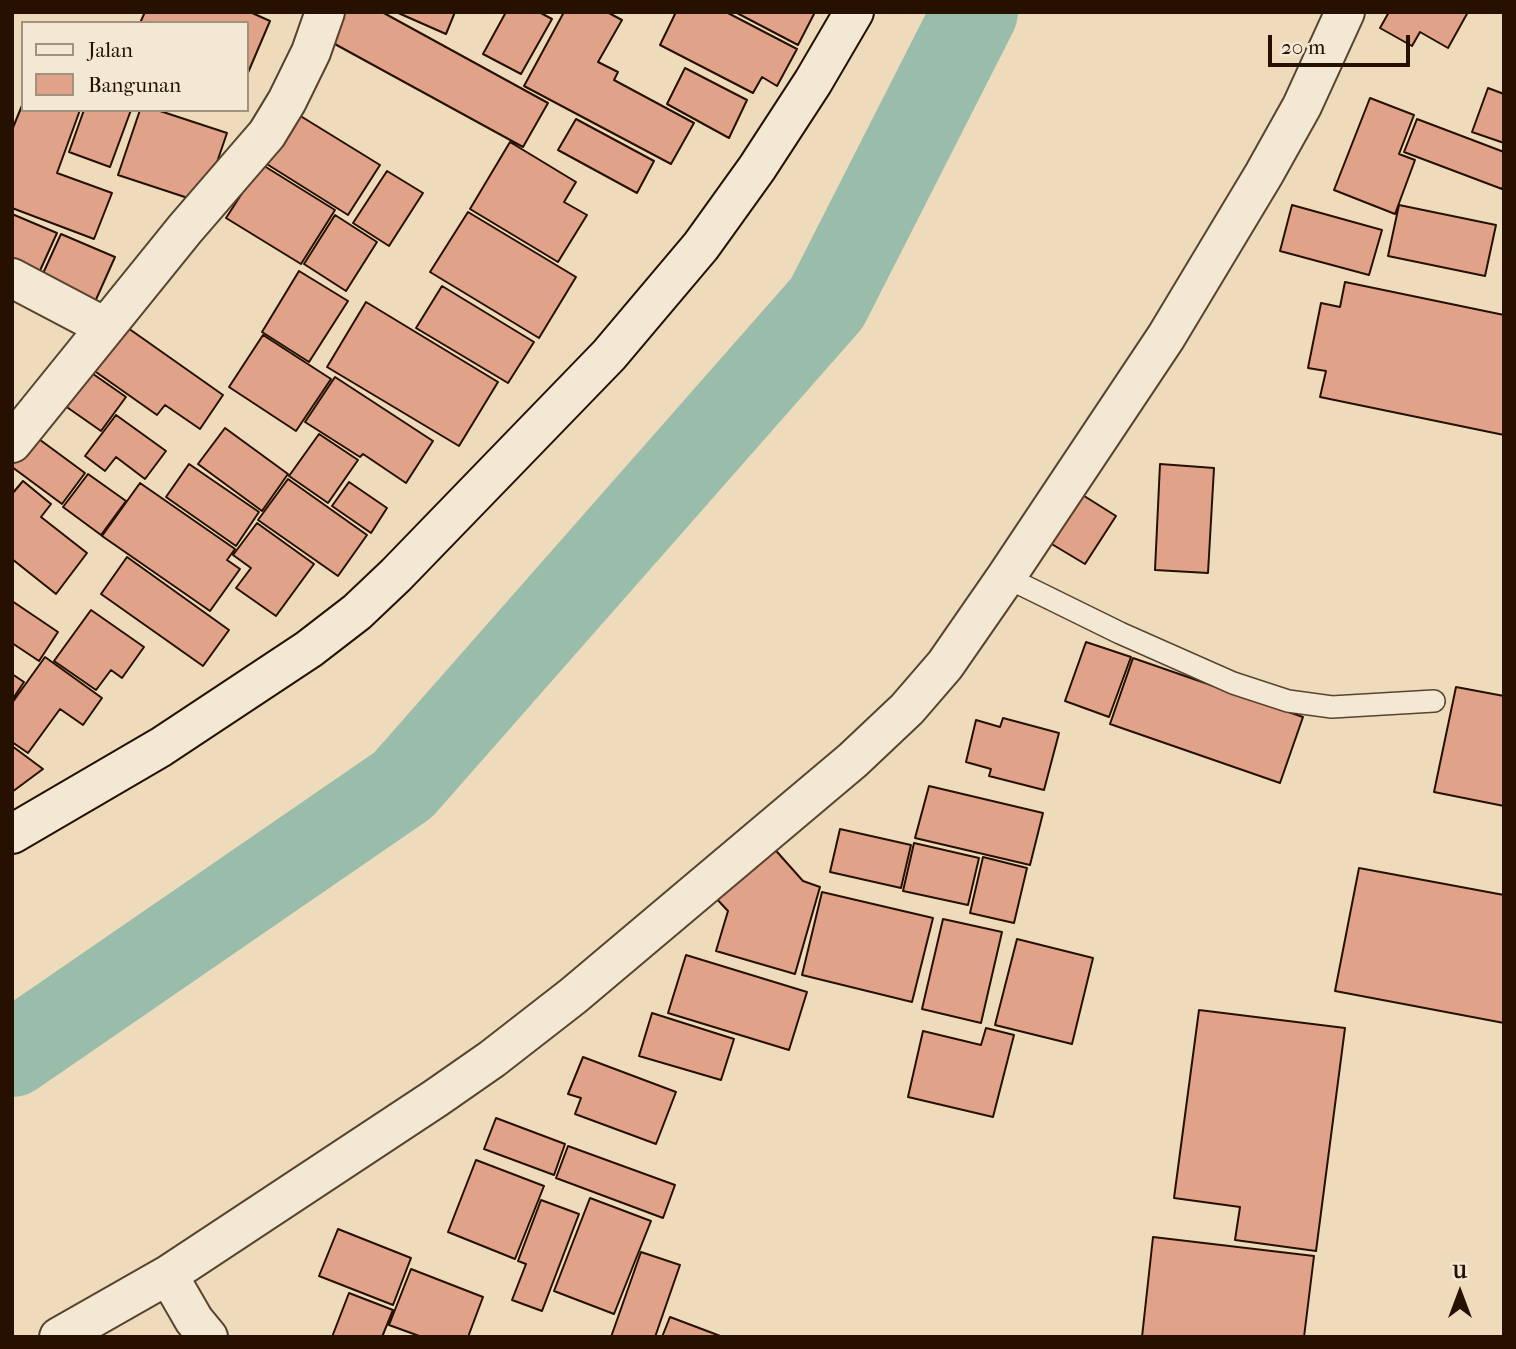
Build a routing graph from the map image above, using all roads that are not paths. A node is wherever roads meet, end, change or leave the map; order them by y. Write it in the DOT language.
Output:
graph roads {
  1 [pos="326,12"];
  2 [pos="854,12"];
  3 [pos="1345,12"];
  4 [pos="12,278"];
  5 [pos="105,327"];
  6 [pos="12,443"];
  7 [pos="1006,577"];
  8 [pos="1434,701"];
  9 [pos="12,834"];
  10 [pos="168,1275"];
  11 [pos="122,1302"];
  12 [pos="59,1337"];
  13 [pos="109,1337"];
  14 [pos="208,1337"];
  1 -- 5 [label="street"];
  2 -- 9 [label="street"];
  3 -- 7 [label="street"];
  4 -- 5 [label="street"];
  5 -- 6 [label="street"];
  7 -- 8 [label="lane"];
  7 -- 10 [label="street"];
  10 -- 11 [label="street"];
  10 -- 14 [label="street"];
  11 -- 12 [label="street"];
  11 -- 13 [label="street"];
}
